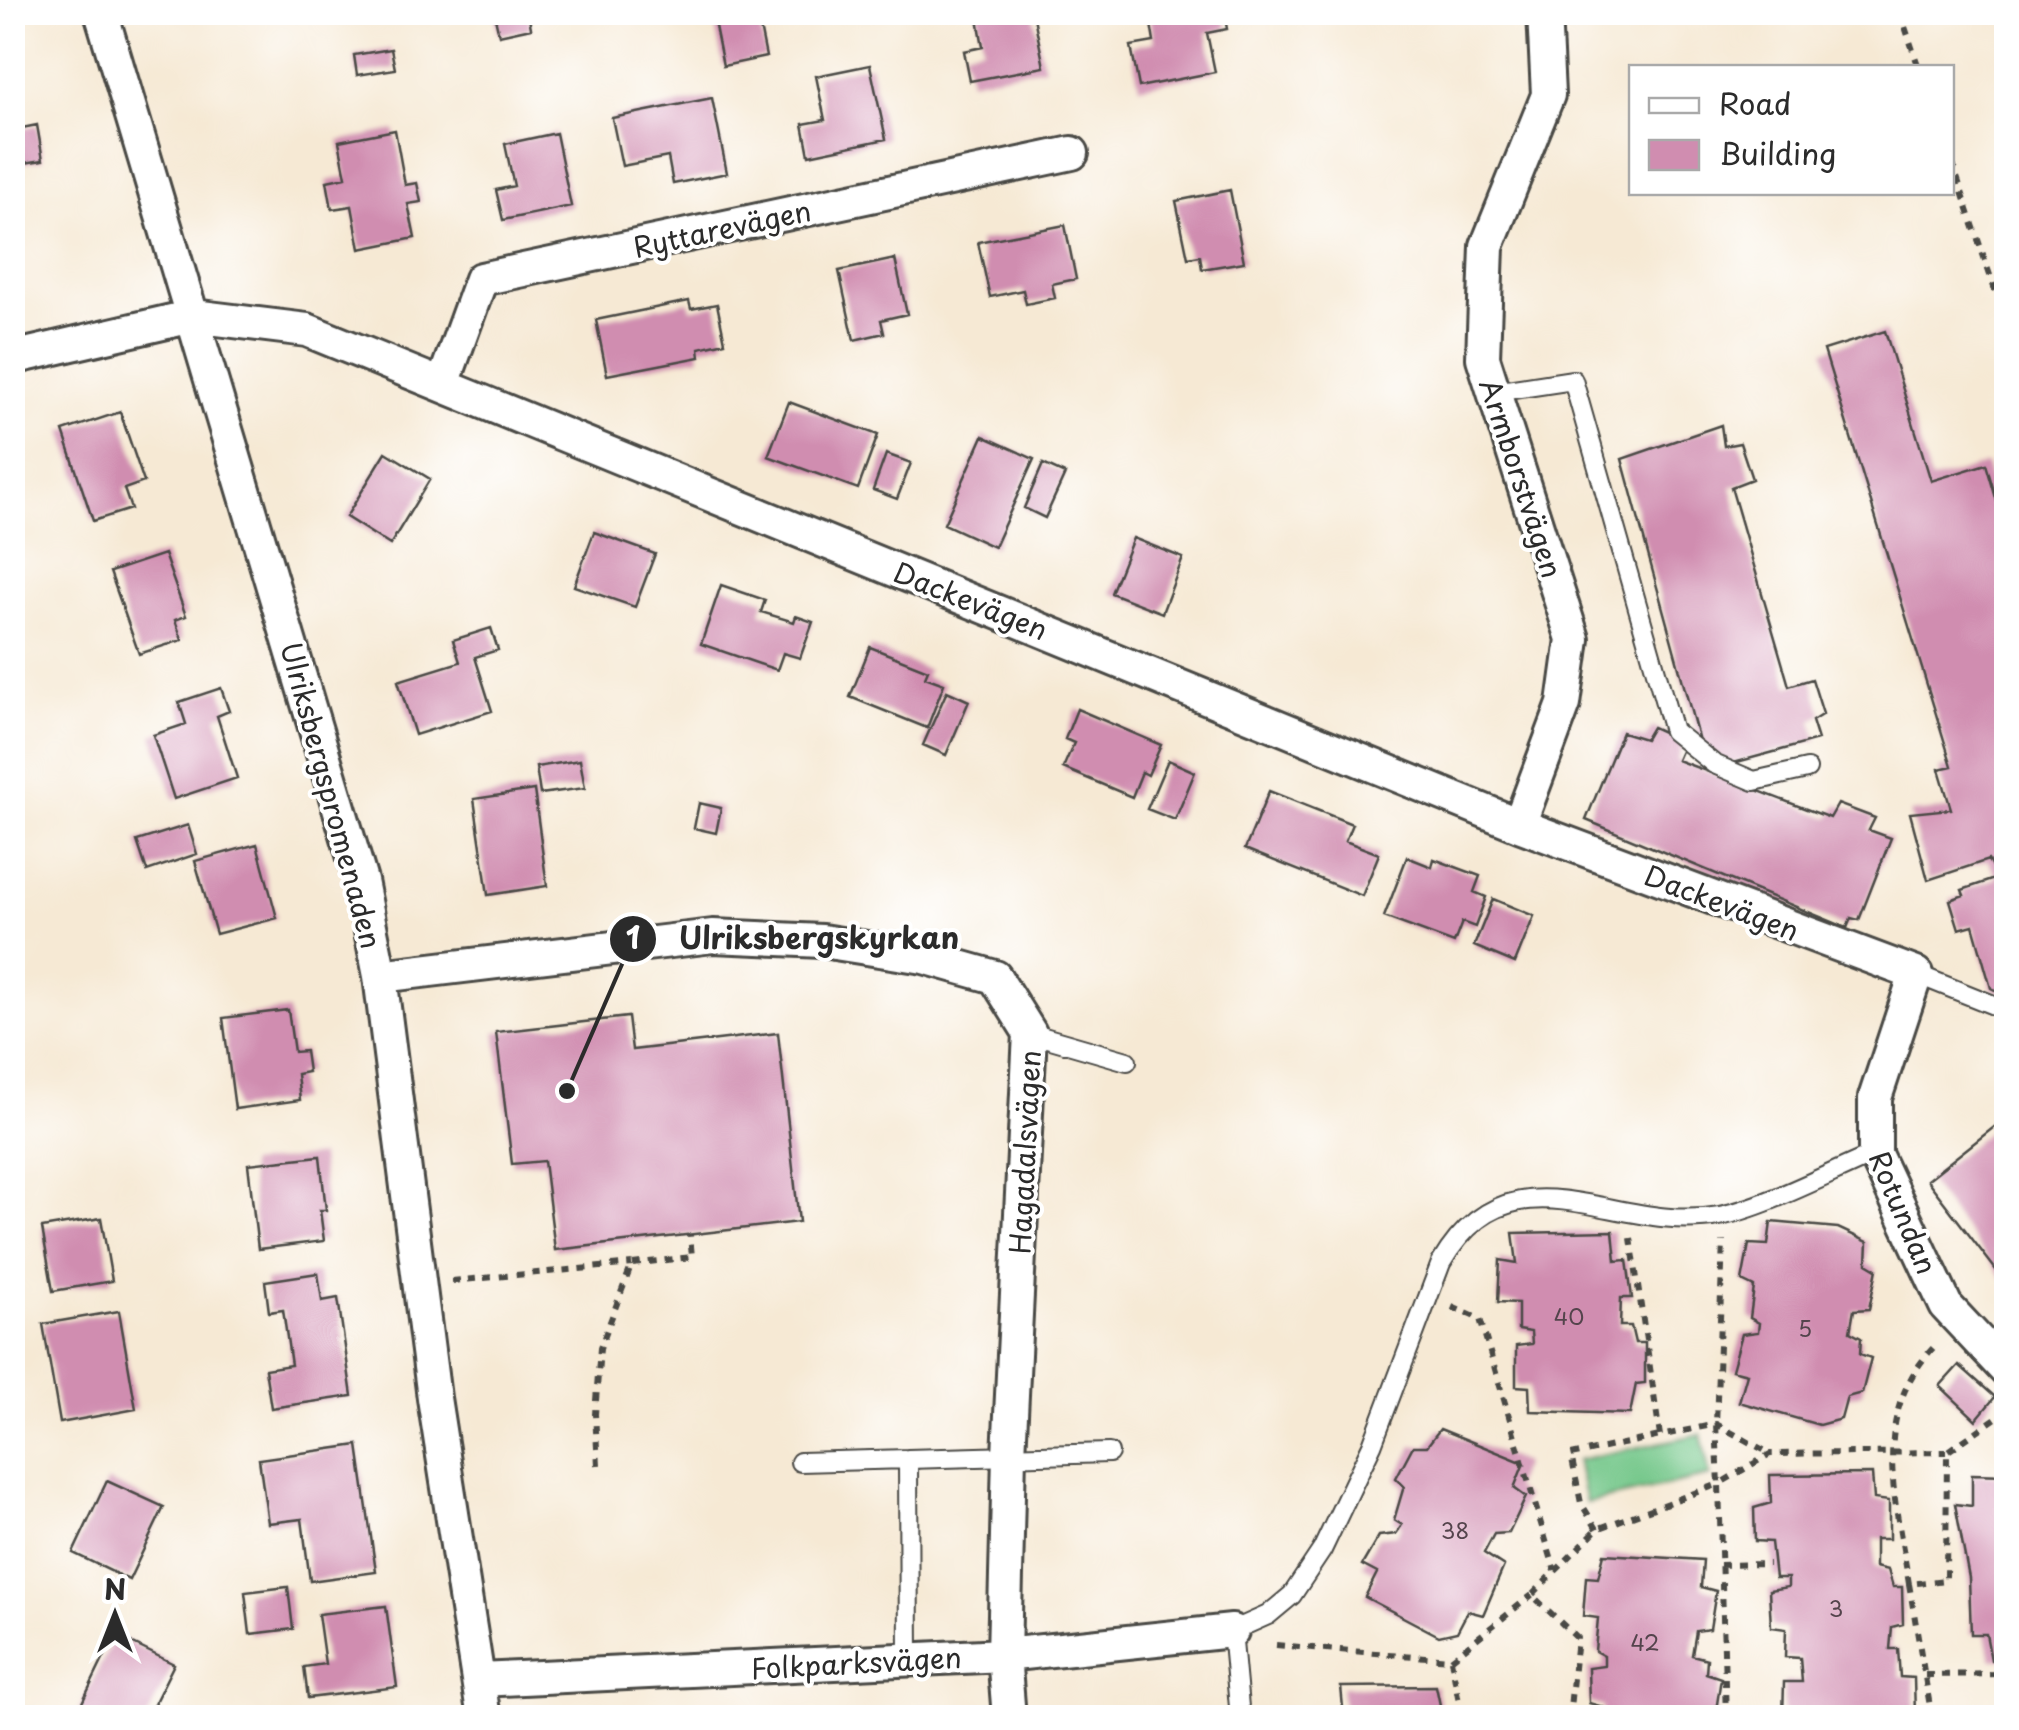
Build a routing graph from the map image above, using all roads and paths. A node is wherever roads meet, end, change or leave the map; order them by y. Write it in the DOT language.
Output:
graph roads {
  1 [pos="100,12"];
  2 [pos="1544,12"];
  3 [pos="1900,12"];
  4 [pos="1918,65"];
  5 [pos="1072,153"];
  6 [pos="1954,168"];
  7 [pos="193,316"];
  8 [pos="2006,323"];
  9 [pos="12,358"];
  10 [pos="443,384"];
  11 [pos="1494,392"];
  12 [pos="1808,770"];
  13 [pos="1519,825"];
  14 [pos="1916,974"];
  15 [pos="380,976"];
  16 [pos="2006,1010"];
  17 [pos="1030,1033"];
  18 [pos="1127,1061"];
  19 [pos="1876,1154"];
  20 [pos="1627,1214"];
  21 [pos="690,1235"];
  22 [pos="1723,1242"];
  23 [pos="632,1264"];
  24 [pos="421,1284"];
  25 [pos="1480,1319"];
  26 [pos="1958,1321"];
  27 [pos="2006,1370"];
  28 [pos="2006,1411"];
  29 [pos="1716,1424"];
  30 [pos="1660,1436"];
  31 [pos="1889,1451"];
  32 [pos="1946,1452"];
  33 [pos="1109,1453"];
  34 [pos="1770,1454"];
  35 [pos="1010,1455"];
  36 [pos="908,1459"];
  37 [pos="800,1462"];
  38 [pos="598,1465"];
  39 [pos="1720,1484"];
  40 [pos="1598,1529"];
  41 [pos="1769,1564"];
  42 [pos="1720,1565"];
  43 [pos="1556,1571"];
  44 [pos="1909,1584"];
  45 [pos="1532,1595"];
  46 [pos="1232,1632"];
  47 [pos="1004,1655"];
  48 [pos="1452,1659"];
  49 [pos="909,1660"];
  50 [pos="2006,1674"];
  51 [pos="1925,1676"];
  52 [pos="479,1680"];
  53 [pos="484,1718"];
  54 [pos="1009,1718"];
  55 [pos="1240,1718"];
  56 [pos="1462,1718"];
  57 [pos="1568,1718"];
  58 [pos="1726,1718"];
  59 [pos="1932,1718"];
  1 -- 7 [label="street, Ulriksbergspromenaden"];
  2 -- 11 [label="street, Armborstvägen"];
  3 -- 4 [label="path"];
  5 -- 10 [label="street, Ryttarevägen"];
  6 -- 8 [label="path"];
  7 -- 9 [label="street, Dackevägen"];
  7 -- 10 [label="street, Dackevägen"];
  7 -- 15 [label="street, Ulriksbergspromenaden"];
  10 -- 13 [label="street, Dackevägen"];
  11 -- 12 [label="lane"];
  11 -- 13 [label="street, Armborstvägen"];
  13 -- 14 [label="street, Dackevägen"];
  14 -- 16 [label="lane"];
  14 -- 19 [label="street, Rotundan"];
  15 -- 17 [label="street, Hagadalsvägen"];
  15 -- 24 [label="street, Ulriksbergspromenaden"];
  17 -- 18 [label="lane"];
  17 -- 35 [label="street, Hagadalsvägen"];
  19 -- 20 [label="lane"];
  19 -- 26 [label="street, Rotundan"];
  20 -- 30 [label="path"];
  20 -- 46 [label="lane"];
  21 -- 23 [label="path"];
  22 -- 29 [label="path"];
  23 -- 24 [label="path"];
  23 -- 38 [label="path"];
  24 -- 52 [label="street, Ulriksbergspromenaden"];
  25 -- 43 [label="path"];
  26 -- 27 [label="street, Rotundan"];
  26 -- 31 [label="path"];
  28 -- 32 [label="path"];
  29 -- 30 [label="path"];
  29 -- 34 [label="path"];
  29 -- 39 [label="path"];
  30 -- 40 [label="path"];
  31 -- 32 [label="path"];
  31 -- 34 [label="path"];
  31 -- 44 [label="path"];
  32 -- 44 [label="path"];
  33 -- 35 [label="lane"];
  34 -- 39 [label="path"];
  35 -- 36 [label="lane"];
  35 -- 47 [label="street, Hagadalsvägen"];
  36 -- 37 [label="lane"];
  36 -- 49 [label="lane"];
  39 -- 40 [label="path"];
  39 -- 42 [label="path"];
  40 -- 43 [label="path"];
  41 -- 42 [label="path"];
  42 -- 58 [label="path"];
  43 -- 45 [label="path"];
  44 -- 51 [label="path"];
  45 -- 48 [label="path"];
  45 -- 57 [label="path"];
  46 -- 47 [label="street, Folkparksvägen"];
  46 -- 48 [label="path"];
  46 -- 55 [label="lane"];
  47 -- 49 [label="street, Folkparksvägen"];
  47 -- 54 [label="street, Hagadalsvägen"];
  48 -- 56 [label="path"];
  49 -- 52 [label="street, Folkparksvägen"];
  50 -- 51 [label="path"];
  51 -- 59 [label="path"];
  52 -- 53 [label="street, Ulriksbergspromenaden"];
}
